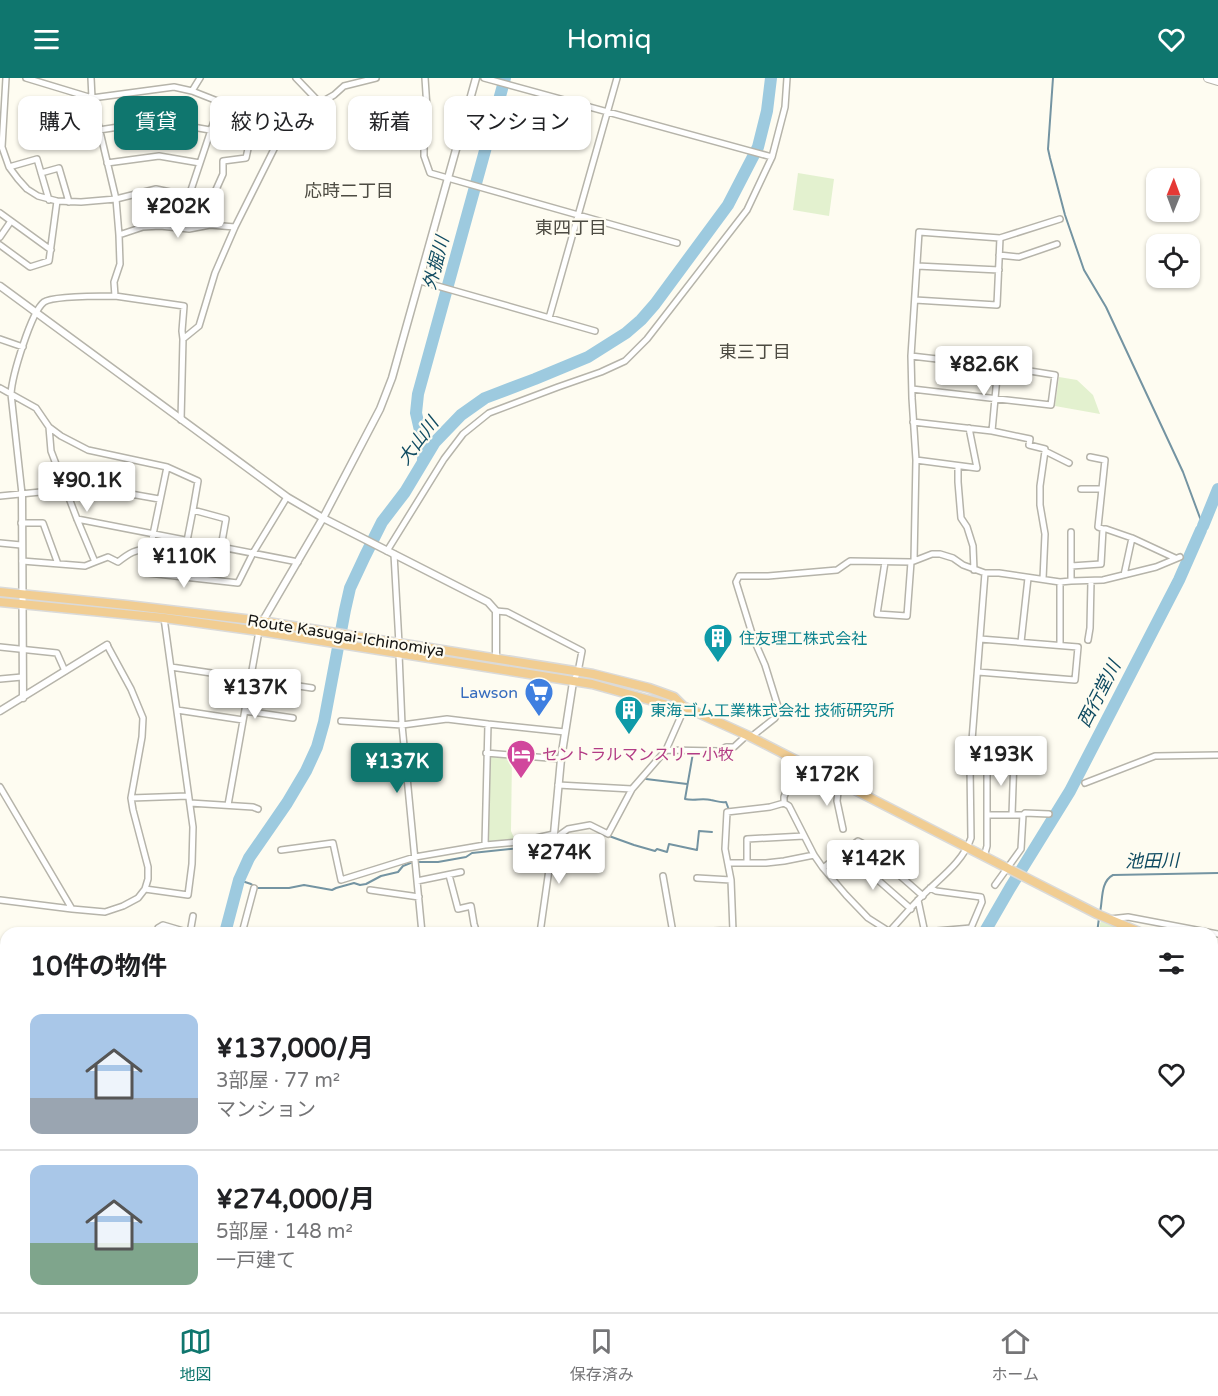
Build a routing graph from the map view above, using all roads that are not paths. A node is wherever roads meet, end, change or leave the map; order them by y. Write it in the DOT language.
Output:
graph roads {
  1 [pos="6,78"];
  2 [pos="26,78"];
  3 [pos="91,78"];
  4 [pos="200,78"];
  5 [pos="296,78"];
  6 [pos="376,78"];
  7 [pos="424,78"];
  8 [pos="476,78"];
  9 [pos="484,78"];
  10 [pos="617,78"];
  11 [pos="787,78"];
  12 [pos="1208,78"];
  13 [pos="34,79"];
  14 [pos="363,80"];
  15 [pos="1218,81"];
  16 [pos="192,91"];
  17 [pos="86,96"];
  18 [pos="92,96"];
  19 [pos="102,96"];
  20 [pos="314,96"];
  21 [pos="332,96"];
  22 [pos="210,99"];
  23 [pos="608,112"];
  24 [pos="102,130"];
  25 [pos="210,130"];
  26 [pos="102,142"];
  27 [pos="1,147"];
  28 [pos="248,150"];
  29 [pos="274,150"];
  30 [pos="772,157"];
  31 [pos="107,163"];
  32 [pos="200,163"];
  33 [pos="9,167"];
  34 [pos="41,174"];
  35 [pos="449,178"];
  36 [pos="189,196"];
  37 [pos="116,199"];
  38 [pos="49,200"];
  39 [pos="57,201"];
  40 [pos="69,202"];
  41 [pos="210,203"];
  42 [pos="0,213"];
  43 [pos="578,215"];
  44 [pos="1060,219"];
  45 [pos="11,221"];
  46 [pos="210,225"];
  47 [pos="235,227"];
  48 [pos="119,235"];
  49 [pos="0,237"];
  50 [pos="1000,238"];
  51 [pos="677,243"];
  52 [pos="0,244"];
  53 [pos="1057,244"];
  54 [pos="51,250"];
  55 [pos="999,255"];
  56 [pos="917,266"];
  57 [pos="999,270"];
  58 [pos="420,281"];
  59 [pos="0,286"];
  60 [pos="114,296"];
  61 [pos="915,300"];
  62 [pos="36,312"];
  63 [pos="549,318"];
  64 [pos="595,331"];
  65 [pos="0,339"];
  66 [pos="183,339"];
  67 [pos="23,347"];
  68 [pos="911,356"];
  69 [pos="998,366"];
  70 [pos="0,388"];
  71 [pos="912,389"];
  72 [pos="11,394"];
  73 [pos="996,399"];
  74 [pos="181,420"];
  75 [pos="913,422"];
  76 [pos="49,427"];
  77 [pos="969,428"];
  78 [pos="992,431"];
  79 [pos="1045,451"];
  80 [pos="1090,457"];
  81 [pos="916,460"];
  82 [pos="1069,463"];
  83 [pos="958,466"];
  84 [pos="167,467"];
  85 [pos="66,489"];
  86 [pos="1081,489"];
  87 [pos="1102,489"];
  88 [pos="22,494"];
  89 [pos="0,496"];
  90 [pos="287,497"];
  91 [pos="159,500"];
  92 [pos="193,510"];
  93 [pos="323,518"];
  94 [pos="77,519"];
  95 [pos="21,524"];
  96 [pos="1102,529"];
  97 [pos="1071,532"];
  98 [pos="153,534"];
  99 [pos="1132,538"];
  100 [pos="187,541"];
  101 [pos="0,543"];
  102 [pos="21,545"];
  103 [pos="221,547"];
  104 [pos="150,549"];
  105 [pos="385,550"];
  106 [pos="253,553"];
  107 [pos="394,554"];
  108 [pos="22,561"];
  109 [pos="913,561"];
  110 [pos="95,562"];
  111 [pos="298,562"];
  112 [pos="885,562"];
  113 [pos="58,564"];
  114 [pos="1071,566"];
  115 [pos="974,570"];
  116 [pos="985,573"];
  117 [pos="1124,575"];
  118 [pos="1028,578"];
  119 [pos="1042,579"];
  120 [pos="1071,581"];
  121 [pos="1091,581"];
  122 [pos="1060,582"];
  123 [pos="0,592"];
  124 [pos="22,594"];
  125 [pos="0,602"];
  126 [pos="22,604"];
  127 [pos="496,611"];
  128 [pos="164,618"];
  129 [pos="261,621"];
  130 [pos="259,631"];
  131 [pos="321,636"];
  132 [pos="980,639"];
  133 [pos="1088,640"];
  134 [pos="1021,642"];
  135 [pos="107,645"];
  136 [pos="1059,645"];
  137 [pos="0,647"];
  138 [pos="22,648"];
  139 [pos="399,649"];
  140 [pos="496,659"];
  141 [pos="171,667"];
  142 [pos="65,671"];
  143 [pos="578,672"];
  144 [pos="978,672"];
  145 [pos="22,677"];
  146 [pos="0,679"];
  147 [pos="250,679"];
  148 [pos="573,682"];
  149 [pos="312,688"];
  150 [pos="23,698"];
  151 [pos="684,707"];
  152 [pos="177,710"];
  153 [pos="0,711"];
  154 [pos="244,711"];
  155 [pos="293,718"];
  156 [pos="243,720"];
  157 [pos="341,720"];
  158 [pos="488,724"];
  159 [pos="402,725"];
  160 [pos="565,732"];
  161 [pos="749,736"];
  162 [pos="1002,745"];
  163 [pos="666,750"];
  164 [pos="486,753"];
  165 [pos="971,754"];
  166 [pos="1218,755"];
  167 [pos="561,759"];
  168 [pos="970,766"];
  169 [pos="987,766"];
  170 [pos="814,769"];
  171 [pos="839,782"];
  172 [pos="1085,783"];
  173 [pos="558,785"];
  174 [pos="0,787"];
  175 [pos="632,789"];
  176 [pos="188,796"];
  177 [pos="131,798"];
  178 [pos="190,803"];
  179 [pos="784,803"];
  180 [pos="228,805"];
  181 [pos="258,809"];
  182 [pos="1012,814"];
  183 [pos="1049,814"];
  184 [pos="987,815"];
  185 [pos="1023,815"];
  186 [pos="843,829"];
  187 [pos="804,836"];
  188 [pos="554,837"];
  189 [pos="485,845"];
  190 [pos="967,849"];
  191 [pos="280,850"];
  192 [pos="814,855"];
  193 [pos="415,856"];
  194 [pos="984,857"];
  195 [pos="747,862"];
  196 [pos="728,863"];
  197 [pos="889,866"];
  198 [pos="823,868"];
  199 [pos="1008,869"];
  200 [pos="461,872"];
  201 [pos="449,875"];
  202 [pos="663,876"];
  203 [pos="697,878"];
  204 [pos="730,880"];
  205 [pos="417,881"];
  206 [pos="995,885"];
  207 [pos="254,888"];
  208 [pos="930,888"];
  209 [pos="145,889"];
  210 [pos="370,890"];
  211 [pos="419,897"];
  212 [pos="920,898"];
  213 [pos="0,900"];
  214 [pos="72,909"];
  215 [pos="911,909"];
  216 [pos="193,916"];
  217 [pos="1104,917"];
  218 [pos="191,927"];
  219 [pos="244,927"];
  220 [pos="422,927"];
  221 [pos="475,927"];
  222 [pos="541,927"];
  223 [pos="672,927"];
  224 [pos="733,927"];
  225 [pos="882,927"];
  226 [pos="894,927"];
  227 [pos="924,927"];
  228 [pos="973,927"];
  229 [pos="1128,927"];
  230 [pos="1181,927"];
  1 -- 27 [label="street"];
  2 -- 13 [label="street"];
  3 -- 18 [label="street"];
  4 -- 16 [label="street"];
  5 -- 20 [label="street"];
  6 -- 14 [label="street"];
  7 -- 35 [label="street"];
  8 -- 35 [label="street"];
  9 -- 23 [label="street"];
  10 -- 23 [label="street"];
  11 -- 30 [label="street"];
  12 -- 15 [label="main road"];
  13 -- 17 [label="street"];
  14 -- 21 [label="street"];
  16 -- 19 [label="street"];
  16 -- 22 [label="street"];
  23 -- 30 [label="street"];
  23 -- 43 [label="street"];
  24 -- 25 [label="street"];
  25 -- 32 [label="street"];
  26 -- 31 [label="street"];
  27 -- 33 [label="street"];
  28 -- 41 [label="street"];
  29 -- 47 [label="street"];
  30 -- 105 [label="street"];
  31 -- 32 [label="street"];
  31 -- 37 [label="street"];
  32 -- 36 [label="street"];
  33 -- 34 [label="street"];
  33 -- 38 [label="street"];
  34 -- 38 [label="street"];
  34 -- 40 [label="street"];
  35 -- 43 [label="street"];
  35 -- 58 [label="street"];
  36 -- 37 [label="street"];
  36 -- 41 [label="street"];
  37 -- 40 [label="street"];
  37 -- 48 [label="street"];
  38 -- 39 [label="street"];
  39 -- 40 [label="street"];
  39 -- 54 [label="street"];
  41 -- 46 [label="street"];
  42 -- 45 [label="street"];
  43 -- 51 [label="street"];
  43 -- 63 [label="street"];
  44 -- 50 [label="street"];
  45 -- 49 [label="street"];
  45 -- 54 [label="street"];
  46 -- 47 [label="street"];
  46 -- 48 [label="street"];
  47 -- 66 [label="street"];
  48 -- 60 [label="street"];
  50 -- 55 [label="street"];
  50 -- 56 [label="street"];
  52 -- 54 [label="street"];
  53 -- 55 [label="street"];
  55 -- 57 [label="street"];
  56 -- 57 [label="street"];
  56 -- 61 [label="street"];
  57 -- 61 [label="street"];
  58 -- 63 [label="street"];
  58 -- 93 [label="street"];
  59 -- 62 [label="street"];
  60 -- 62 [label="street"];
  60 -- 66 [label="street"];
  61 -- 68 [label="street"];
  62 -- 67 [label="street"];
  62 -- 74 [label="street"];
  63 -- 64 [label="street"];
  65 -- 67 [label="street"];
  66 -- 74 [label="street"];
  67 -- 72 [label="street"];
  68 -- 69 [label="street"];
  68 -- 71 [label="street"];
  69 -- 73 [label="street"];
  69 -- 73 [label="street"];
  70 -- 72 [label="street"];
  71 -- 73 [label="street"];
  71 -- 75 [label="street"];
  72 -- 76 [label="street"];
  72 -- 88 [label="street"];
  73 -- 78 [label="street"];
  74 -- 90 [label="street"];
  75 -- 77 [label="street"];
  75 -- 81 [label="street"];
  76 -- 84 [label="street"];
  76 -- 85 [label="street"];
  77 -- 78 [label="street"];
  77 -- 83 [label="street"];
  78 -- 79 [label="street"];
  79 -- 82 [label="street"];
  79 -- 119 [label="street"];
  80 -- 87 [label="street"];
  81 -- 83 [label="street"];
  81 -- 109 [label="street"];
  83 -- 115 [label="street"];
  84 -- 91 [label="street"];
  84 -- 92 [label="street"];
  85 -- 88 [label="street"];
  85 -- 91 [label="street"];
  85 -- 94 [label="street"];
  86 -- 87 [label="street"];
  87 -- 96 [label="street"];
  88 -- 89 [label="street"];
  88 -- 95 [label="street"];
  90 -- 93 [label="street"];
  90 -- 106 [label="street"];
  91 -- 98 [label="street"];
  92 -- 100 [label="street"];
  92 -- 103 [label="street"];
  93 -- 105 [label="street"];
  93 -- 111 [label="street"];
  94 -- 98 [label="street"];
  94 -- 110 [label="street"];
  95 -- 102 [label="street"];
  95 -- 113 [label="street"];
  96 -- 99 [label="street"];
  96 -- 114 [label="street"];
  97 -- 114 [label="street"];
  98 -- 100 [label="street"];
  98 -- 104 [label="street"];
  99 -- 117 [label="street"];
  99 -- 117 [label="street"];
  100 -- 103 [label="street"];
  101 -- 102 [label="street"];
  102 -- 108 [label="street"];
  103 -- 106 [label="street"];
  104 -- 106 [label="street"];
  104 -- 110 [label="street"];
  105 -- 107 [label="street"];
  106 -- 111 [label="street"];
  107 -- 127 [label="street"];
  107 -- 139 [label="street"];
  108 -- 113 [label="street"];
  108 -- 124 [label="street"];
  109 -- 112 [label="street"];
  109 -- 112 [label="street"];
  109 -- 115 [label="street"];
  110 -- 113 [label="street"];
  111 -- 129 [label="street"];
  112 -- 161 [label="street"];
  114 -- 120 [label="street"];
  115 -- 116 [label="street"];
  116 -- 118 [label="street"];
  116 -- 132 [label="street"];
  117 -- 121 [label="street"];
  118 -- 119 [label="street"];
  118 -- 134 [label="street"];
  119 -- 122 [label="street"];
  120 -- 121 [label="street"];
  120 -- 122 [label="street"];
  121 -- 133 [label="street"];
  122 -- 136 [label="street"];
  123 -- 124 [label="main road, Route Kasugai-Ichinomiya"];
  124 -- 126 [label="street"];
  124 -- 129 [label="main road, Route Kasugai-Ichinomiya"];
  125 -- 126 [label="main road, Route Kasugai-Ichinomiya"];
  126 -- 128 [label="main road, Route Kasugai-Ichinomiya"];
  126 -- 138 [label="street"];
  127 -- 140 [label="street"];
  127 -- 143 [label="street"];
  128 -- 130 [label="main road, Route Kasugai-Ichinomiya"];
  128 -- 141 [label="street"];
  129 -- 130 [label="street"];
  129 -- 131 [label="main road, Route Kasugai-Ichinomiya"];
  130 -- 131 [label="main road, Route Kasugai-Ichinomiya"];
  130 -- 147 [label="street"];
  131 -- 139 [label="main road, Route Kasugai-Ichinomiya"];
  131 -- 139 [label="main road, Route Kasugai-Ichinomiya"];
  132 -- 134 [label="street"];
  132 -- 144 [label="street"];
  134 -- 136 [label="street"];
  135 -- 142 [label="street"];
  135 -- 177 [label="street"];
  136 -- 144 [label="street"];
  137 -- 138 [label="street"];
  138 -- 142 [label="street"];
  138 -- 145 [label="street"];
  139 -- 140 [label="main road, Route Kasugai-Ichinomiya"];
  139 -- 148 [label="main road, Route Kasugai-Ichinomiya"];
  139 -- 159 [label="street"];
  140 -- 143 [label="main road, Route Kasugai-Ichinomiya"];
  141 -- 147 [label="street"];
  141 -- 152 [label="street"];
  142 -- 150 [label="street"];
  143 -- 148 [label="street"];
  143 -- 151 [label="main road, Route Kasugai-Ichinomiya"];
  144 -- 165 [label="street"];
  145 -- 146 [label="street"];
  145 -- 150 [label="street"];
  147 -- 149 [label="street"];
  147 -- 154 [label="street"];
  148 -- 151 [label="main road, Route Kasugai-Ichinomiya"];
  148 -- 160 [label="street"];
  150 -- 153 [label="street"];
  151 -- 161 [label="main road, Route Kasugai-Ichinomiya"];
  151 -- 163 [label="street"];
  152 -- 156 [label="street"];
  152 -- 176 [label="street"];
  154 -- 155 [label="street"];
  154 -- 156 [label="street"];
  156 -- 180 [label="street"];
  157 -- 159 [label="street"];
  158 -- 159 [label="street"];
  158 -- 160 [label="street"];
  158 -- 164 [label="street"];
  159 -- 193 [label="street"];
  160 -- 167 [label="street"];
  161 -- 163 [label="street"];
  161 -- 170 [label="main road, Route Kasugai-Ichinomiya"];
  162 -- 165 [label="street"];
  163 -- 175 [label="street"];
  164 -- 167 [label="street"];
  164 -- 189 [label="street"];
  165 -- 168 [label="street"];
  166 -- 172 [label="street"];
  167 -- 173 [label="street"];
  168 -- 169 [label="street"];
  168 -- 190 [label="street"];
  169 -- 182 [label="street"];
  169 -- 184 [label="street"];
  170 -- 171 [label="main road, Route Kasugai-Ichinomiya"];
  170 -- 179 [label="street"];
  171 -- 186 [label="street"];
  171 -- 190 [label="main road, Route Kasugai-Ichinomiya"];
  173 -- 175 [label="street"];
  173 -- 188 [label="street"];
  174 -- 214 [label="street"];
  175 -- 188 [label="street"];
  176 -- 177 [label="street"];
  176 -- 178 [label="street"];
  177 -- 209 [label="street"];
  178 -- 180 [label="street"];
  178 -- 209 [label="street"];
  179 -- 187 [label="street"];
  179 -- 196 [label="street"];
  180 -- 181 [label="street"];
  182 -- 184 [label="street"];
  182 -- 185 [label="street"];
  183 -- 185 [label="street"];
  184 -- 194 [label="street"];
  185 -- 199 [label="street"];
  187 -- 192 [label="street"];
  187 -- 195 [label="street"];
  188 -- 189 [label="street"];
  188 -- 222 [label="street"];
  189 -- 193 [label="street"];
  190 -- 194 [label="main road, Route Kasugai-Ichinomiya"];
  190 -- 208 [label="street"];
  191 -- 193 [label="street"];
  192 -- 195 [label="street"];
  192 -- 198 [label="street"];
  193 -- 205 [label="street"];
  194 -- 199 [label="main road, Route Kasugai-Ichinomiya"];
  195 -- 196 [label="street"];
  196 -- 204 [label="street"];
  197 -- 198 [label="street"];
  197 -- 212 [label="street"];
  197 -- 215 [label="street"];
  198 -- 225 [label="street"];
  199 -- 206 [label="street"];
  199 -- 217 [label="main road, Route Kasugai-Ichinomiya"];
  200 -- 201 [label="street"];
  201 -- 205 [label="street"];
  201 -- 221 [label="street"];
  202 -- 223 [label="street"];
  203 -- 204 [label="street"];
  204 -- 224 [label="street"];
  205 -- 211 [label="street"];
  207 -- 219 [label="street"];
  208 -- 212 [label="street"];
  208 -- 228 [label="street"];
  209 -- 214 [label="street"];
  210 -- 211 [label="street"];
  211 -- 220 [label="street"];
  212 -- 215 [label="street"];
  212 -- 227 [label="street"];
  213 -- 214 [label="street"];
  215 -- 226 [label="street"];
  216 -- 218 [label="street"];
  217 -- 229 [label="main road, Route Kasugai-Ichinomiya"];
  217 -- 230 [label="street"];
}
